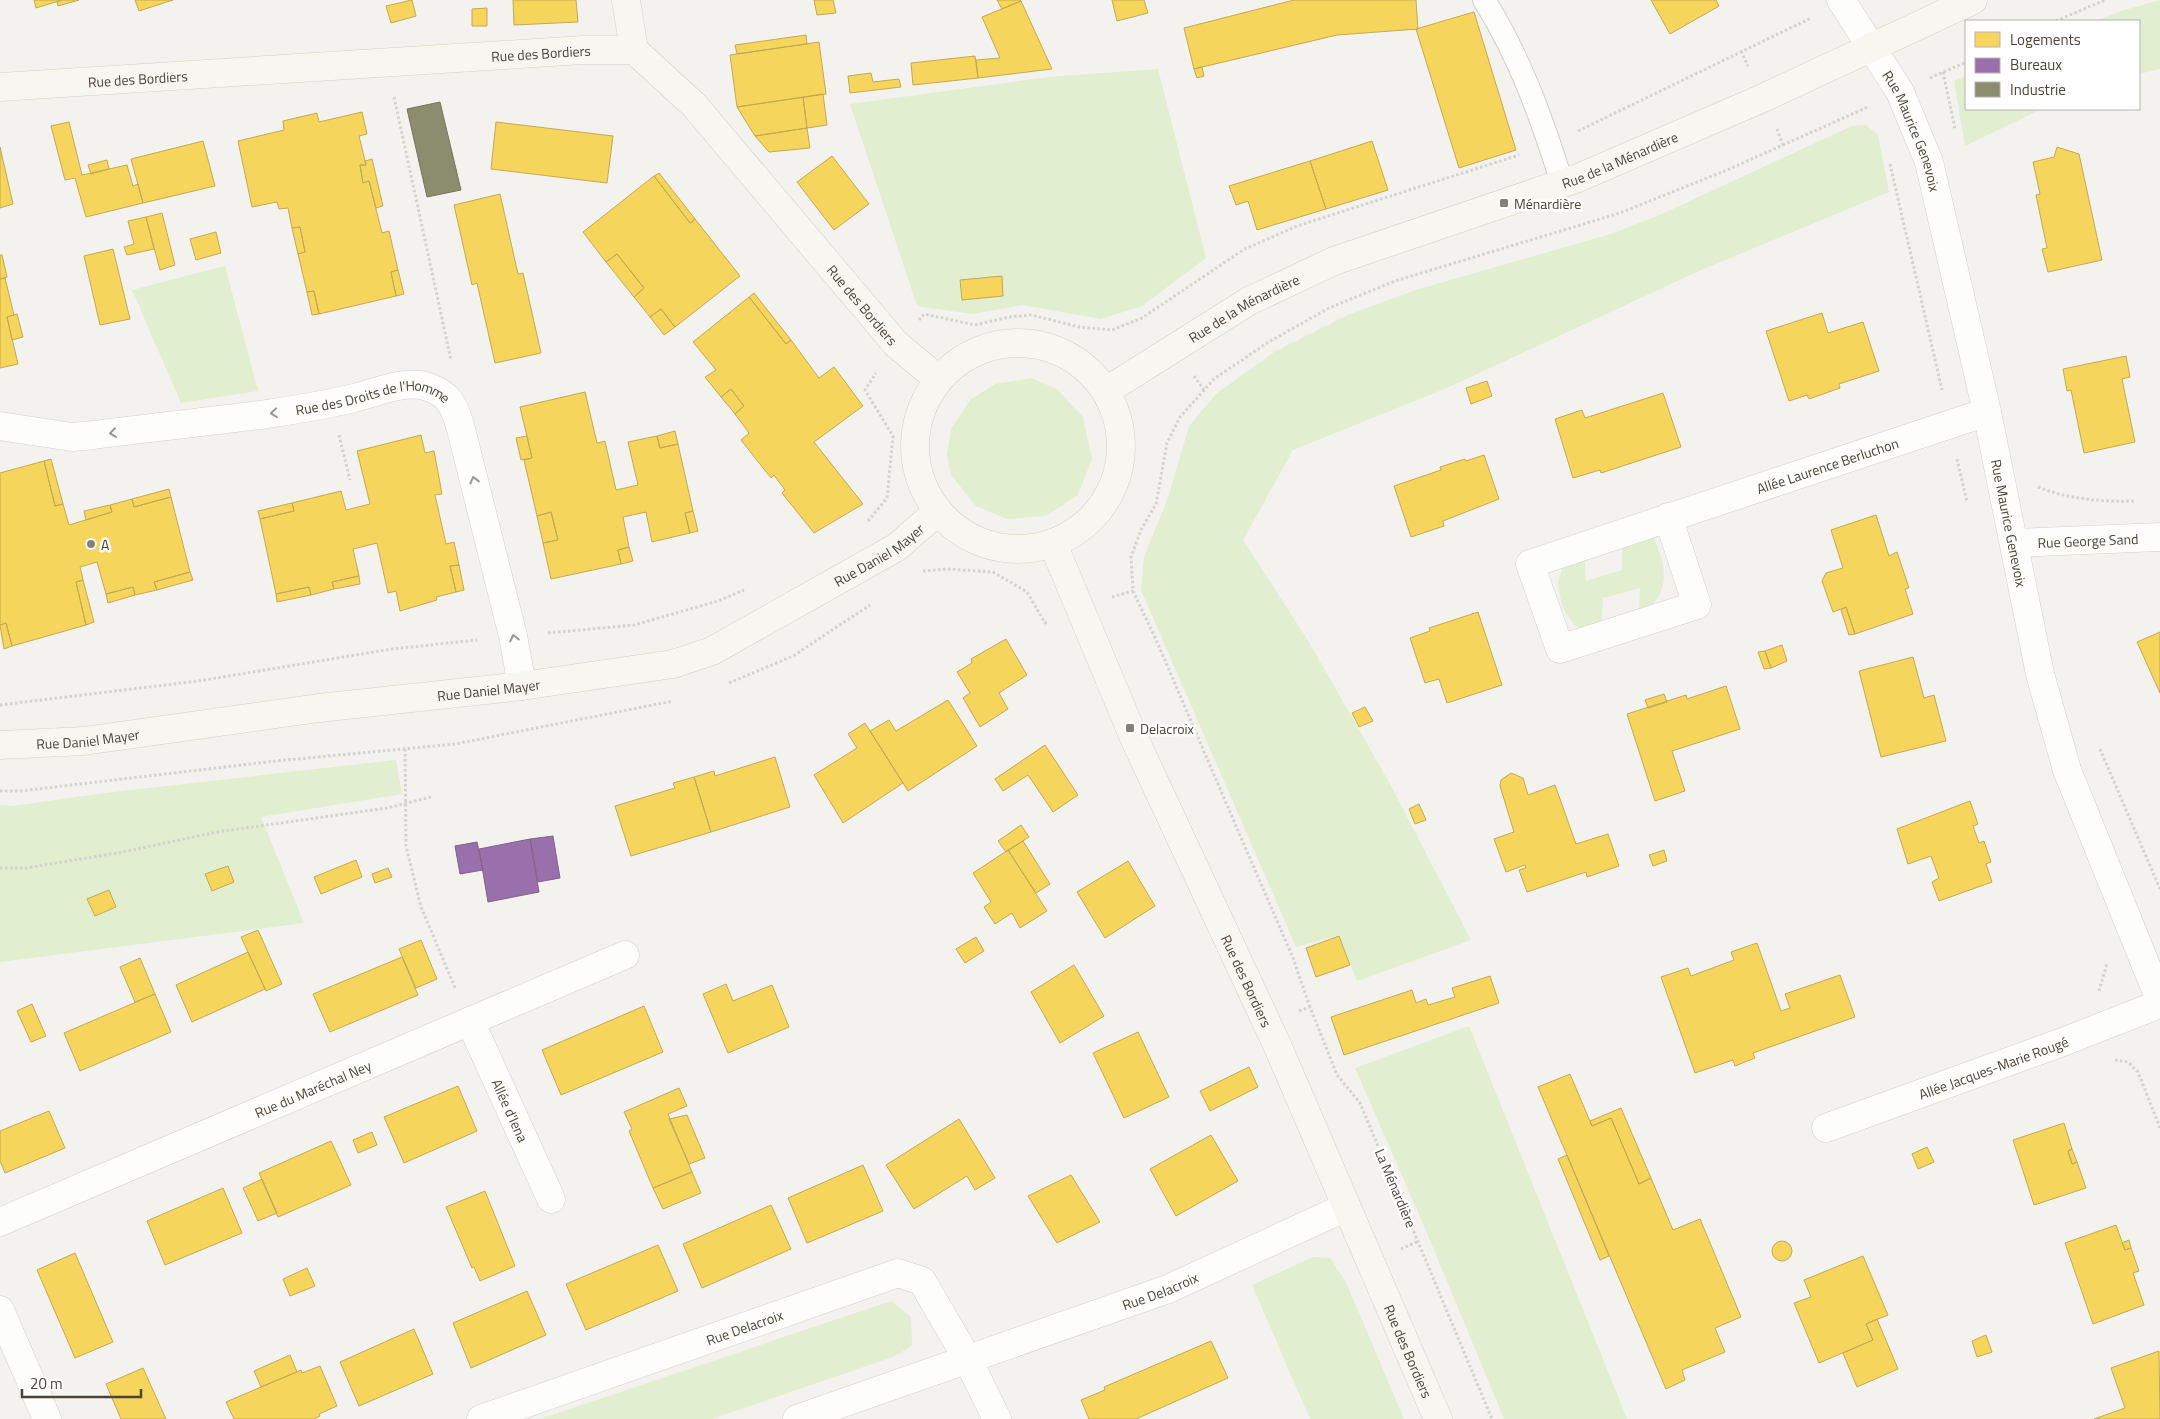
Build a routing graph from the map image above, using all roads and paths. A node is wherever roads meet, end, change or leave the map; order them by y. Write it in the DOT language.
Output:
graph roads {
  1 [pos="626,0"];
  2 [pos="1484,0"];
  3 [pos="1973,0"];
  4 [pos="2105,0"];
  5 [pos="1842,1"];
  6 [pos="2058,20"];
  7 [pos="1870,46"];
  8 [pos="634,50"];
  9 [pos="394,62"];
  10 [pos="1965,62"];
  11 [pos="0,87"];
  12 [pos="1900,92"];
  13 [pos="1550,145"];
  14 [pos="1562,183"];
  15 [pos="1148,314"];
  16 [pos="938,379"];
  17 [pos="1106,392"];
  18 [pos="449,398"];
  19 [pos="333,403"];
  20 [pos="1987,412"];
  21 [pos="0,426"];
  22 [pos="350,480"];
  23 [pos="2142,500"];
  24 [pos="938,512"];
  25 [pos="1668,517"];
  26 [pos="2160,537"];
  27 [pos="2046,540"];
  28 [pos="2014,543"];
  29 [pos="1052,544"];
  30 [pos="914,576"];
  31 [pos="753,587"];
  32 [pos="1046,623"];
  33 [pos="514,636"];
  34 [pos="522,686"];
  35 [pos="0,704"];
  36 [pos="2098,742"];
  37 [pos="0,745"];
  38 [pos="405,749"];
  39 [pos="431,797"];
  40 [pos="405,802"];
  41 [pos="0,868"];
  42 [pos="2160,889"];
  43 [pos="625,955"];
  44 [pos="2160,1000"];
  45 [pos="2160,1004"];
  46 [pos="1310,1007"];
  47 [pos="470,1021"];
  48 [pos="1267,1024"];
  49 [pos="2111,1060"];
  50 [pos="1826,1128"];
  51 [pos="2160,1128"];
  52 [pos="551,1199"];
  53 [pos="1346,1207"];
  54 [pos="0,1222"];
  55 [pos="0,1310"];
  56 [pos="968,1360"];
  57 [pos="47,1419"];
  58 [pos="481,1419"];
  59 [pos="796,1419"];
  60 [pos="997,1419"];
  61 [pos="1438,1419"];
  62 [pos="1492,1419"];
  1 -- 8 [label="main road"];
  2 -- 13 [label="lane"];
  3 -- 7 [label="main road, Rue de la Ménardière"];
  4 -- 6 [label="path"];
  5 -- 7 [label="street, Rue Maurice Genevoix"];
  5 -- 13 [label="path"];
  7 -- 12 [label="street, Rue Maurice Genevoix"];
  7 -- 14 [label="main road, Rue de la Ménardière"];
  8 -- 9 [label="main road, Rue des Bordiers"];
  8 -- 16 [label="main road, Rue des Bordiers"];
  9 -- 11 [label="main road, Rue des Bordiers"];
  9 -- 18 [label="path"];
  10 -- 12 [label="path, La Ménardière"];
  12 -- 20 [label="street, Rue Maurice Genevoix"];
  12 -- 46 [label="path, La Ménardière"];
  13 -- 14 [label="lane"];
  13 -- 15 [label="path"];
  14 -- 17 [label="main road, Rue de la Ménardière"];
  16 -- 17 [label="main road"];
  16 -- 24 [label="main road"];
  17 -- 29 [label="main road"];
  18 -- 19 [label="street, Rue des Droits de l'Homme"];
  33 -- 18 [label="street, Rue des Droits de l'Homme, one-way"];
  19 -- 21 [label="street, Rue des Droits de l'Homme, one-way"];
  19 -- 22 [label="path"];
  20 -- 25 [label="street, Allée Laurence Berluchon"];
  20 -- 28 [label="street, Rue Maurice Genevoix"];
  23 -- 27 [label="path"];
  24 -- 29 [label="main road"];
  24 -- 34 [label="main road, Rue Daniel Mayer"];
  25 -- 25 [label="street, Allée Laurence Berluchon"];
  26 -- 27 [label="street, Rue George Sand"];
  27 -- 28 [label="street, Rue George Sand"];
  28 -- 44 [label="street, Rue Maurice Genevoix"];
  29 -- 48 [label="main road, Rue des Bordiers"];
  30 -- 32 [label="path"];
  31 -- 33 [label="path"];
  34 -- 33 [label="street, Rue des Droits de l'Homme, one-way"];
  33 -- 35 [label="path"];
  34 -- 37 [label="main road, Rue Daniel Mayer"];
  36 -- 42 [label="path"];
  38 -- 40 [label="path"];
  39 -- 40 [label="path"];
  40 -- 41 [label="path"];
  40 -- 47 [label="path"];
  43 -- 47 [label="street, Rue du Maréchal Ney"];
  45 -- 50 [label="street, Allée Jacques-Marie Rougé"];
  46 -- 48 [label="path"];
  46 -- 62 [label="path, La Ménardière"];
  47 -- 52 [label="street, Allée d'Iena"];
  47 -- 54 [label="street, Rue du Maréchal Ney"];
  48 -- 53 [label="main road, Rue des Bordiers"];
  49 -- 51 [label="path"];
  53 -- 56 [label="street, Rue Delacroix"];
  53 -- 61 [label="main road, Rue des Bordiers"];
  55 -- 57 [label="street"];
  56 -- 58 [label="street, Rue Delacroix"];
  56 -- 59 [label="street, Rue Delacroix"];
  56 -- 60 [label="street"];
}
